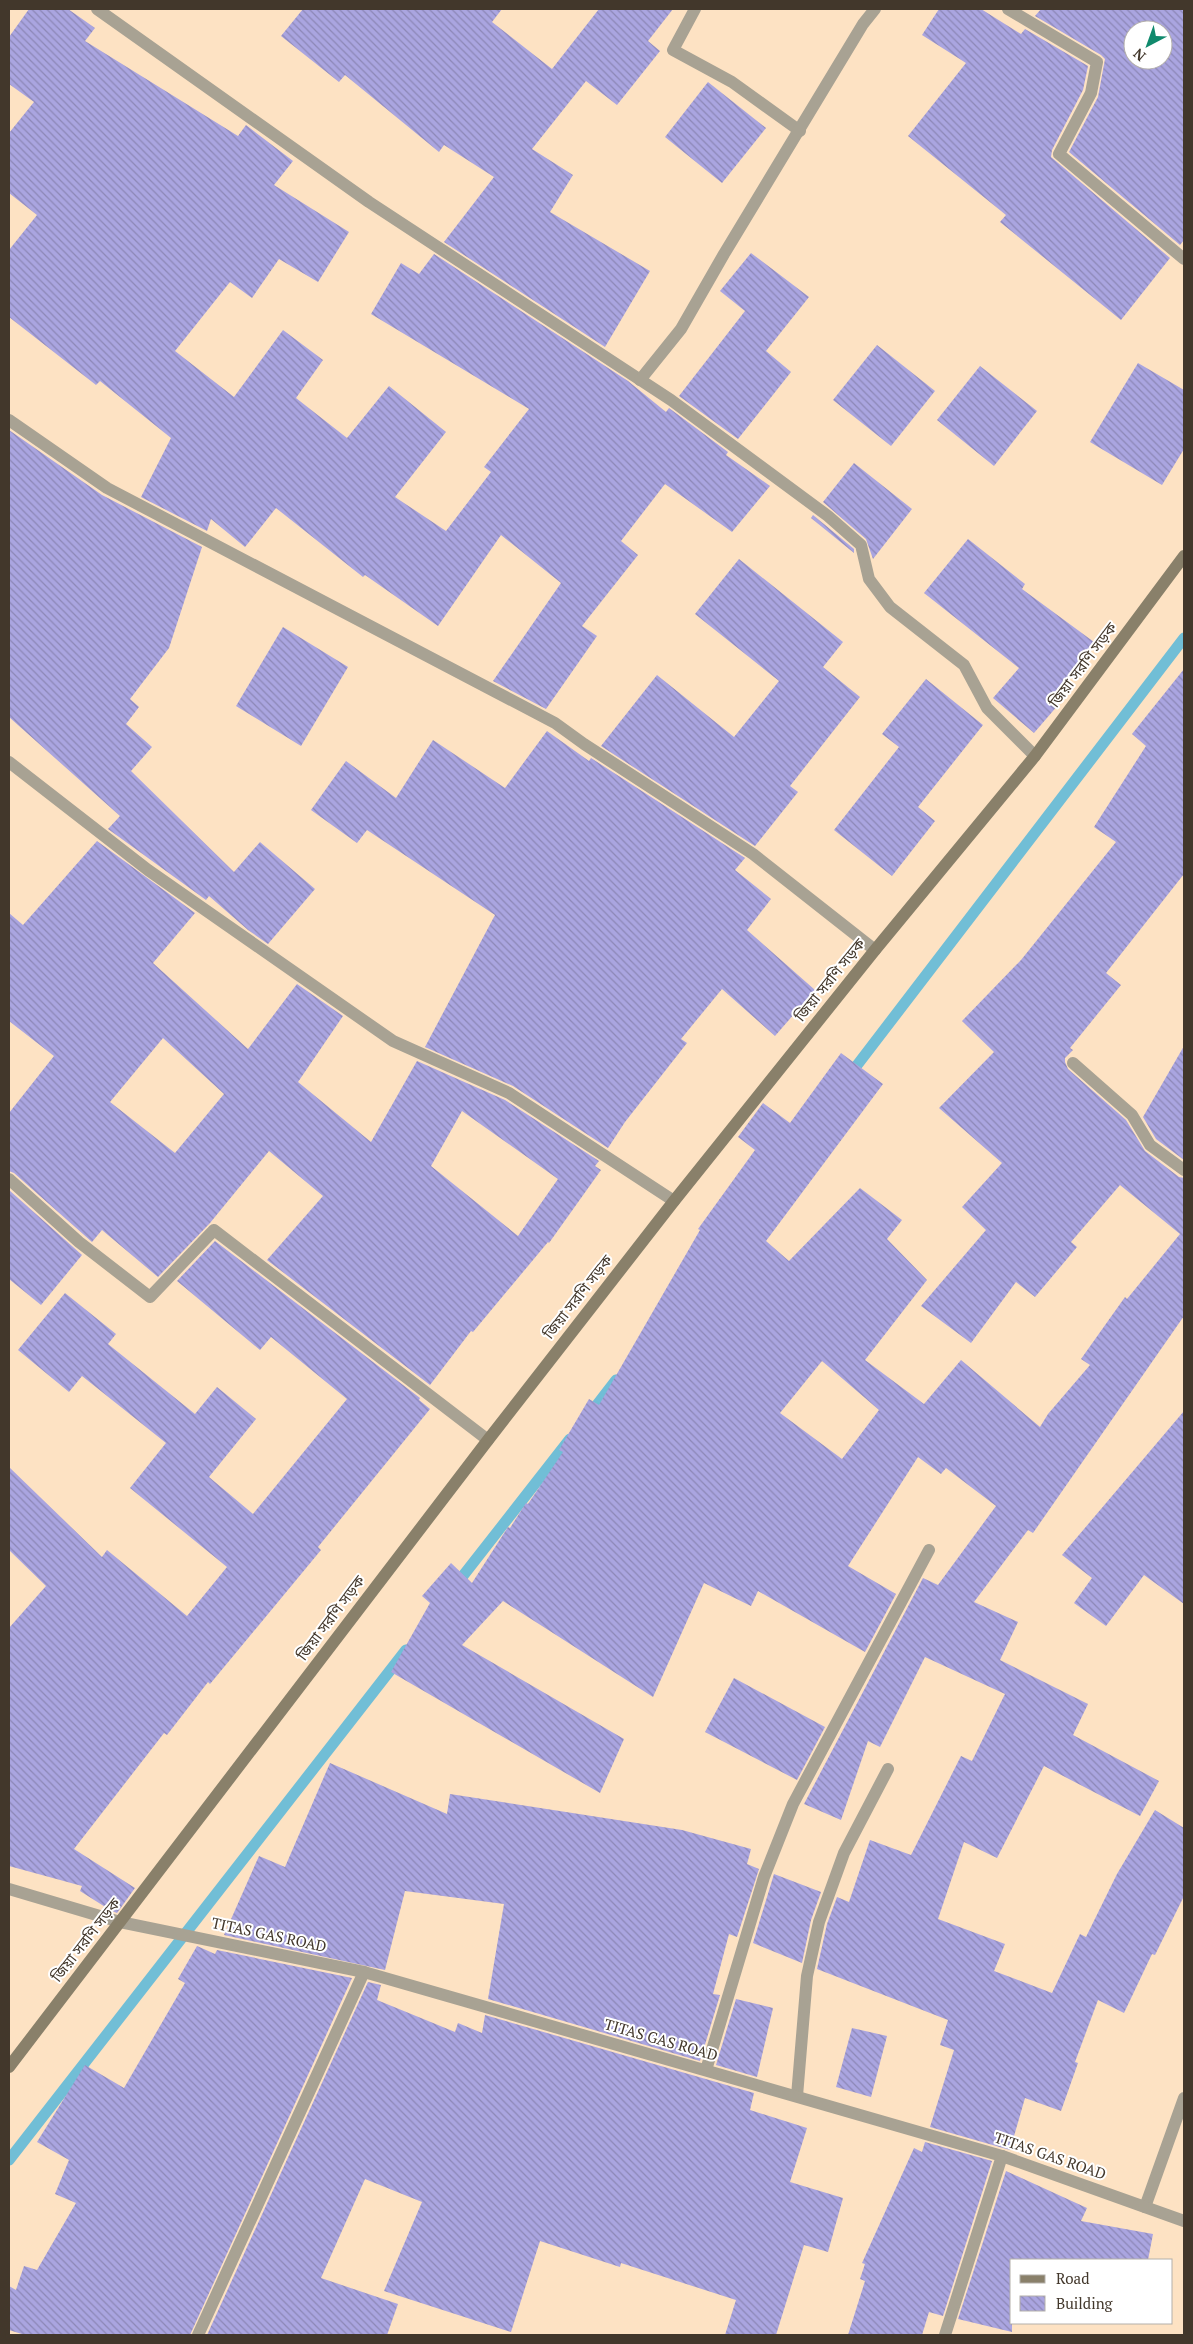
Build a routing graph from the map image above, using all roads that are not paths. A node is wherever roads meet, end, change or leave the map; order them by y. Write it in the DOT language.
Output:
graph roads {
  1 [pos="96,9"];
  2 [pos="696,9"];
  3 [pos="875,9"];
  4 [pos="1008,9"];
  5 [pos="800,131"];
  6 [pos="1184,259"];
  7 [pos="640,380"];
  8 [pos="9,420"];
  9 [pos="1184,556"];
  10 [pos="1035,756"];
  11 [pos="9,762"];
  12 [pos="874,950"];
  13 [pos="1073,1063"];
  14 [pos="1184,1170"];
  15 [pos="9,1179"];
  16 [pos="674,1201"];
  17 [pos="488,1440"];
  18 [pos="929,1550"];
  19 [pos="888,1769"];
  20 [pos="9,1889"];
  21 [pos="120,1922"];
  22 [pos="364,1972"];
  23 [pos="9,2067"];
  24 [pos="706,2070"];
  25 [pos="797,2096"];
  26 [pos="1184,2098"];
  27 [pos="1002,2156"];
  28 [pos="1145,2207"];
  29 [pos="1184,2222"];
  30 [pos="198,2335"];
  31 [pos="945,2335"];
  1 -- 7 [label="street"];
  2 -- 5 [label="street"];
  3 -- 5 [label="street"];
  4 -- 6 [label="street"];
  5 -- 7 [label="street"];
  7 -- 10 [label="street"];
  8 -- 12 [label="street"];
  9 -- 10 [label="main road, জিয়া সরণি সড়ক"];
  10 -- 12 [label="main road, জিয়া সরণি সড়ক"];
  11 -- 16 [label="street"];
  12 -- 16 [label="main road, জিয়া সরণি সড়ক"];
  13 -- 14 [label="street"];
  15 -- 17 [label="street"];
  16 -- 17 [label="main road, জিয়া সরণি সড়ক"];
  17 -- 21 [label="main road, জিয়া সরণি সড়ক"];
  18 -- 24 [label="street"];
  19 -- 25 [label="street"];
  20 -- 21 [label="street, TITAS GAS ROAD"];
  21 -- 22 [label="street, TITAS GAS ROAD"];
  21 -- 23 [label="main road, জিয়া সরণি সড়ক"];
  22 -- 24 [label="street, TITAS GAS ROAD"];
  22 -- 30 [label="street"];
  24 -- 25 [label="street, TITAS GAS ROAD"];
  25 -- 27 [label="street, TITAS GAS ROAD"];
  26 -- 28 [label="street"];
  27 -- 28 [label="street, TITAS GAS ROAD"];
  27 -- 31 [label="street"];
  28 -- 29 [label="street, TITAS GAS ROAD"];
}
